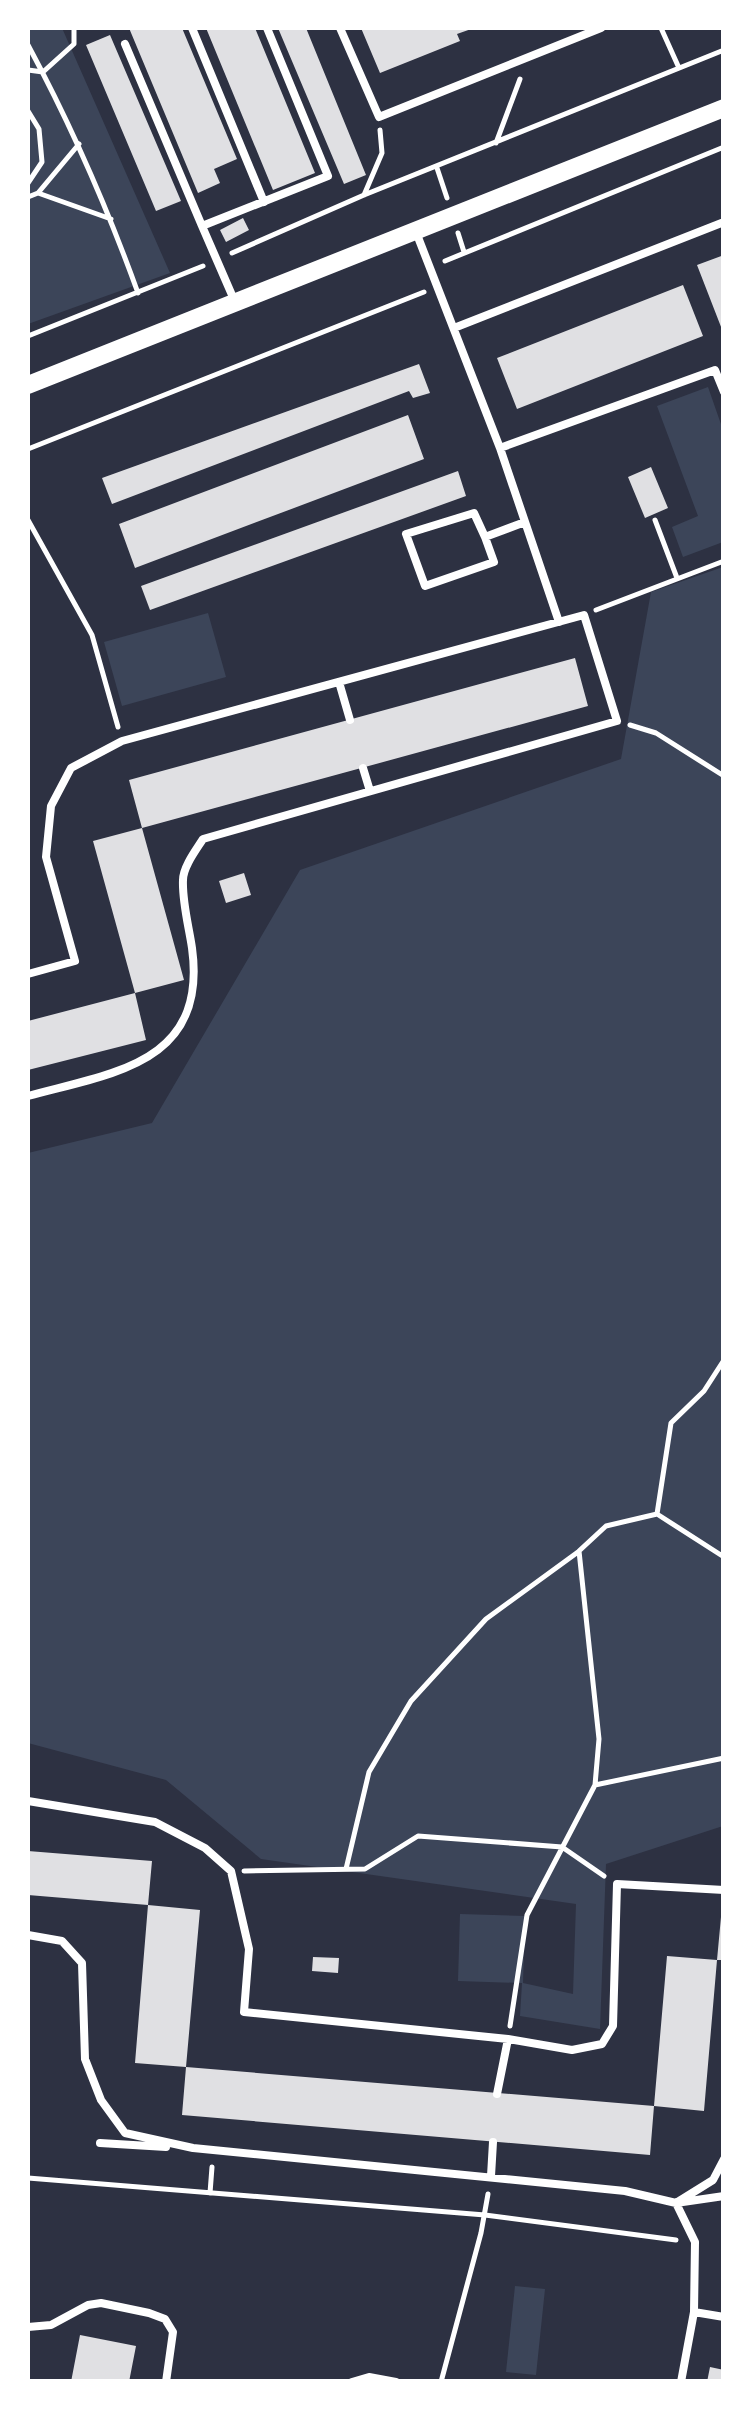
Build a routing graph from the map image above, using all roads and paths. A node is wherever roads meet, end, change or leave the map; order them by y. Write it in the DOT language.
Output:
graph roads {
  1 [pos="74,28"];
  2 [pos="192,28"];
  3 [pos="267,28"];
  4 [pos="340,28"];
  5 [pos="601,28"];
  6 [pos="662,28"];
  7 [pos="28,44"];
  8 [pos="126,44"];
  9 [pos="724,50"];
  10 [pos="528,57"];
  11 [pos="679,68"];
  12 [pos="28,70"];
  13 [pos="42,72"];
  14 [pos="724,108"];
  15 [pos="28,111"];
  16 [pos="379,117"];
  17 [pos="79,144"];
  18 [pos="496,144"];
  19 [pos="724,146"];
  20 [pos="28,183"];
  21 [pos="38,193"];
  22 [pos="364,195"];
  23 [pos="28,198"];
  24 [pos="264,202"];
  25 [pos="112,219"];
  26 [pos="724,222"];
  27 [pos="202,226"];
  28 [pos="416,230"];
  29 [pos="216,260"];
  30 [pos="431,268"];
  31 [pos="138,294"];
  32 [pos="234,302"];
  33 [pos="454,328"];
  34 [pos="28,336"];
  35 [pos="28,385"];
  36 [pos="724,392"];
  37 [pos="500,448"];
  38 [pos="28,449"];
  39 [pos="28,520"];
  40 [pos="654,520"];
  41 [pos="526,522"];
  42 [pos="485,537"];
  43 [pos="724,561"];
  44 [pos="677,579"];
  45 [pos="584,615"];
  46 [pos="559,622"];
  47 [pos="339,682"];
  48 [pos="350,720"];
  49 [pos="618,720"];
  50 [pos="122,741"];
  51 [pos="363,768"];
  52 [pos="724,776"];
  53 [pos="370,791"];
  54 [pos="28,974"];
  55 [pos="28,1096"];
  56 [pos="724,1360"];
  57 [pos="657,1514"];
  58 [pos="579,1551"];
  59 [pos="724,1557"];
  60 [pos="724,1758"];
  61 [pos="595,1784"];
  62 [pos="28,1801"];
  63 [pos="562,1847"];
  64 [pos="346,1869"];
  65 [pos="231,1871"];
  66 [pos="617,1884"];
  67 [pos="724,1890"];
  68 [pos="28,1935"];
  69 [pos="508,2039"];
  70 [pos="497,2094"];
  71 [pos="493,2142"];
  72 [pos="100,2143"];
  73 [pos="193,2148"];
  74 [pos="213,2150"];
  75 [pos="724,2158"];
  76 [pos="491,2176"];
  77 [pos="28,2178"];
  78 [pos="210,2194"];
  79 [pos="724,2196"];
  80 [pos="676,2203"];
  81 [pos="485,2215"];
  82 [pos="694,2242"];
  83 [pos="694,2312"];
  84 [pos="724,2317"];
  85 [pos="28,2327"];
  86 [pos="166,2382"];
  87 [pos="352,2382"];
  88 [pos="396,2382"];
  89 [pos="441,2382"];
  90 [pos="681,2382"];
  1 -- 13 [label="path"];
  2 -- 24 [label="lane"];
  3 -- 24 [label="lane"];
  4 -- 16 [label="lane"];
  5 -- 10 [label="lane"];
  6 -- 11 [label="path"];
  7 -- 13 [label="path"];
  8 -- 27 [label="lane"];
  9 -- 11 [label="path"];
  10 -- 16 [label="lane"];
  10 -- 18 [label="path"];
  11 -- 18 [label="path"];
  12 -- 13 [label="path"];
  13 -- 17 [label="path"];
  14 -- 28 [label="street"];
  15 -- 20 [label="path"];
  16 -- 22 [label="path"];
  17 -- 21 [label="path"];
  17 -- 25 [label="path"];
  18 -- 22 [label="path"];
  19 -- 30 [label="path"];
  21 -- 23 [label="path"];
  21 -- 25 [label="path"];
  22 -- 29 [label="path"];
  24 -- 27 [label="lane"];
  25 -- 31 [label="path"];
  26 -- 33 [label="lane"];
  27 -- 29 [label="lane"];
  28 -- 30 [label="lane"];
  28 -- 32 [label="street"];
  29 -- 31 [label="path"];
  29 -- 32 [label="lane"];
  30 -- 33 [label="lane"];
  30 -- 38 [label="path"];
  31 -- 34 [label="path"];
  32 -- 35 [label="street"];
  33 -- 37 [label="lane"];
  36 -- 37 [label="lane"];
  37 -- 41 [label="lane"];
  39 -- 50 [label="path"];
  40 -- 44 [label="path"];
  41 -- 42 [label="lane"];
  41 -- 46 [label="lane"];
  42 -- 42 [label="lane"];
  43 -- 44 [label="path"];
  44 -- 45 [label="path"];
  45 -- 46 [label="lane"];
  45 -- 49 [label="lane"];
  46 -- 47 [label="lane"];
  47 -- 48 [label="lane"];
  47 -- 50 [label="lane"];
  49 -- 52 [label="path"];
  49 -- 53 [label="lane"];
  50 -- 54 [label="lane"];
  51 -- 53 [label="lane"];
  53 -- 55 [label="lane"];
  56 -- 57 [label="path"];
  57 -- 58 [label="path"];
  57 -- 59 [label="path"];
  58 -- 61 [label="path"];
  58 -- 64 [label="path"];
  60 -- 61 [label="path"];
  61 -- 63 [label="path"];
  62 -- 65 [label="lane"];
  63 -- 64 [label="path"];
  63 -- 66 [label="path"];
  63 -- 69 [label="path"];
  64 -- 65 [label="path"];
  65 -- 69 [label="lane"];
  66 -- 67 [label="lane"];
  66 -- 69 [label="lane"];
  68 -- 73 [label="lane"];
  69 -- 70 [label="lane"];
  71 -- 76 [label="lane"];
  72 -- 73 [label="lane"];
  73 -- 74 [label="lane"];
  74 -- 76 [label="lane"];
  74 -- 78 [label="path"];
  75 -- 80 [label="lane"];
  76 -- 80 [label="lane"];
  76 -- 81 [label="path"];
  77 -- 78 [label="path"];
  78 -- 81 [label="path"];
  79 -- 80 [label="lane"];
  80 -- 82 [label="lane"];
  81 -- 82 [label="path"];
  81 -- 89 [label="path"];
  82 -- 83 [label="lane"];
  83 -- 84 [label="lane"];
  83 -- 90 [label="lane"];
  85 -- 86 [label="lane"];
  87 -- 88 [label="lane"];
}
